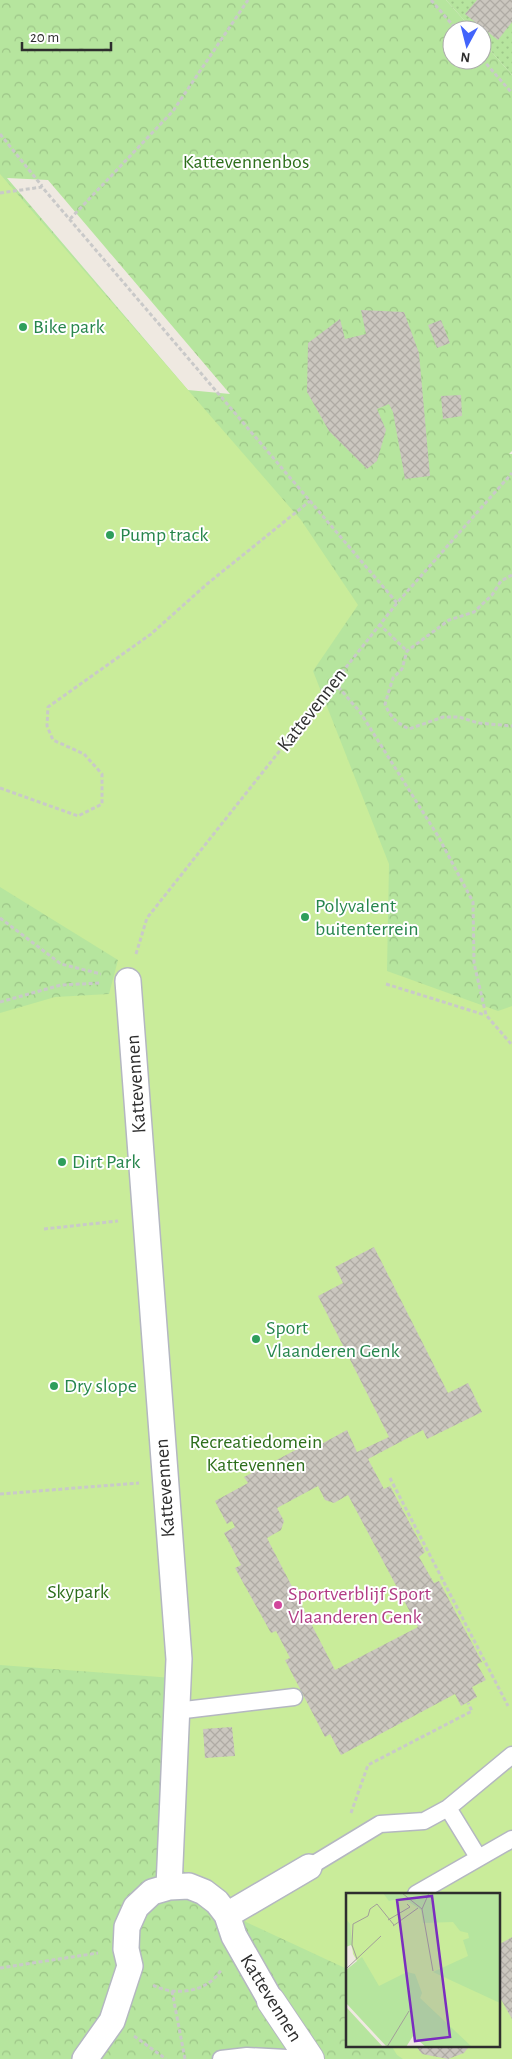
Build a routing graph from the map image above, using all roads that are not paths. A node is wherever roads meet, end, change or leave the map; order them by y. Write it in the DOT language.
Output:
graph roads {
  1 [pos="128,981"];
  2 [pos="294,1697"];
  3 [pos="176,1711"];
  4 [pos="512,1755"];
  5 [pos="448,1808"];
  6 [pos="512,1839"];
  7 [pos="478,1857"];
  8 [pos="309,1866"];
  9 [pos="169,1887"];
  10 [pos="418,1893"];
  11 [pos="230,1926"];
  12 [pos="271,2001"];
  13 [pos="85,2059"];
  14 [pos="222,2059"];
  15 [pos="306,2059"];
  16 [pos="310,2059"];
  1 -- 3 [label="street, Kattevennen"];
  2 -- 3 [label="lane"];
  3 -- 9 [label="street, Kattevennen"];
  4 -- 5 [label="lane"];
  5 -- 7 [label="lane"];
  5 -- 8 [label="lane"];
  6 -- 7 [label="lane"];
  7 -- 10 [label="lane"];
  8 -- 11 [label="street"];
  9 -- 11 [label="street"];
  9 -- 13 [label="street"];
  11 -- 12 [label="street, Kattevennen"];
  12 -- 16 [label="street, Kattevennen"];
  14 -- 15 [label="lane"];
}
